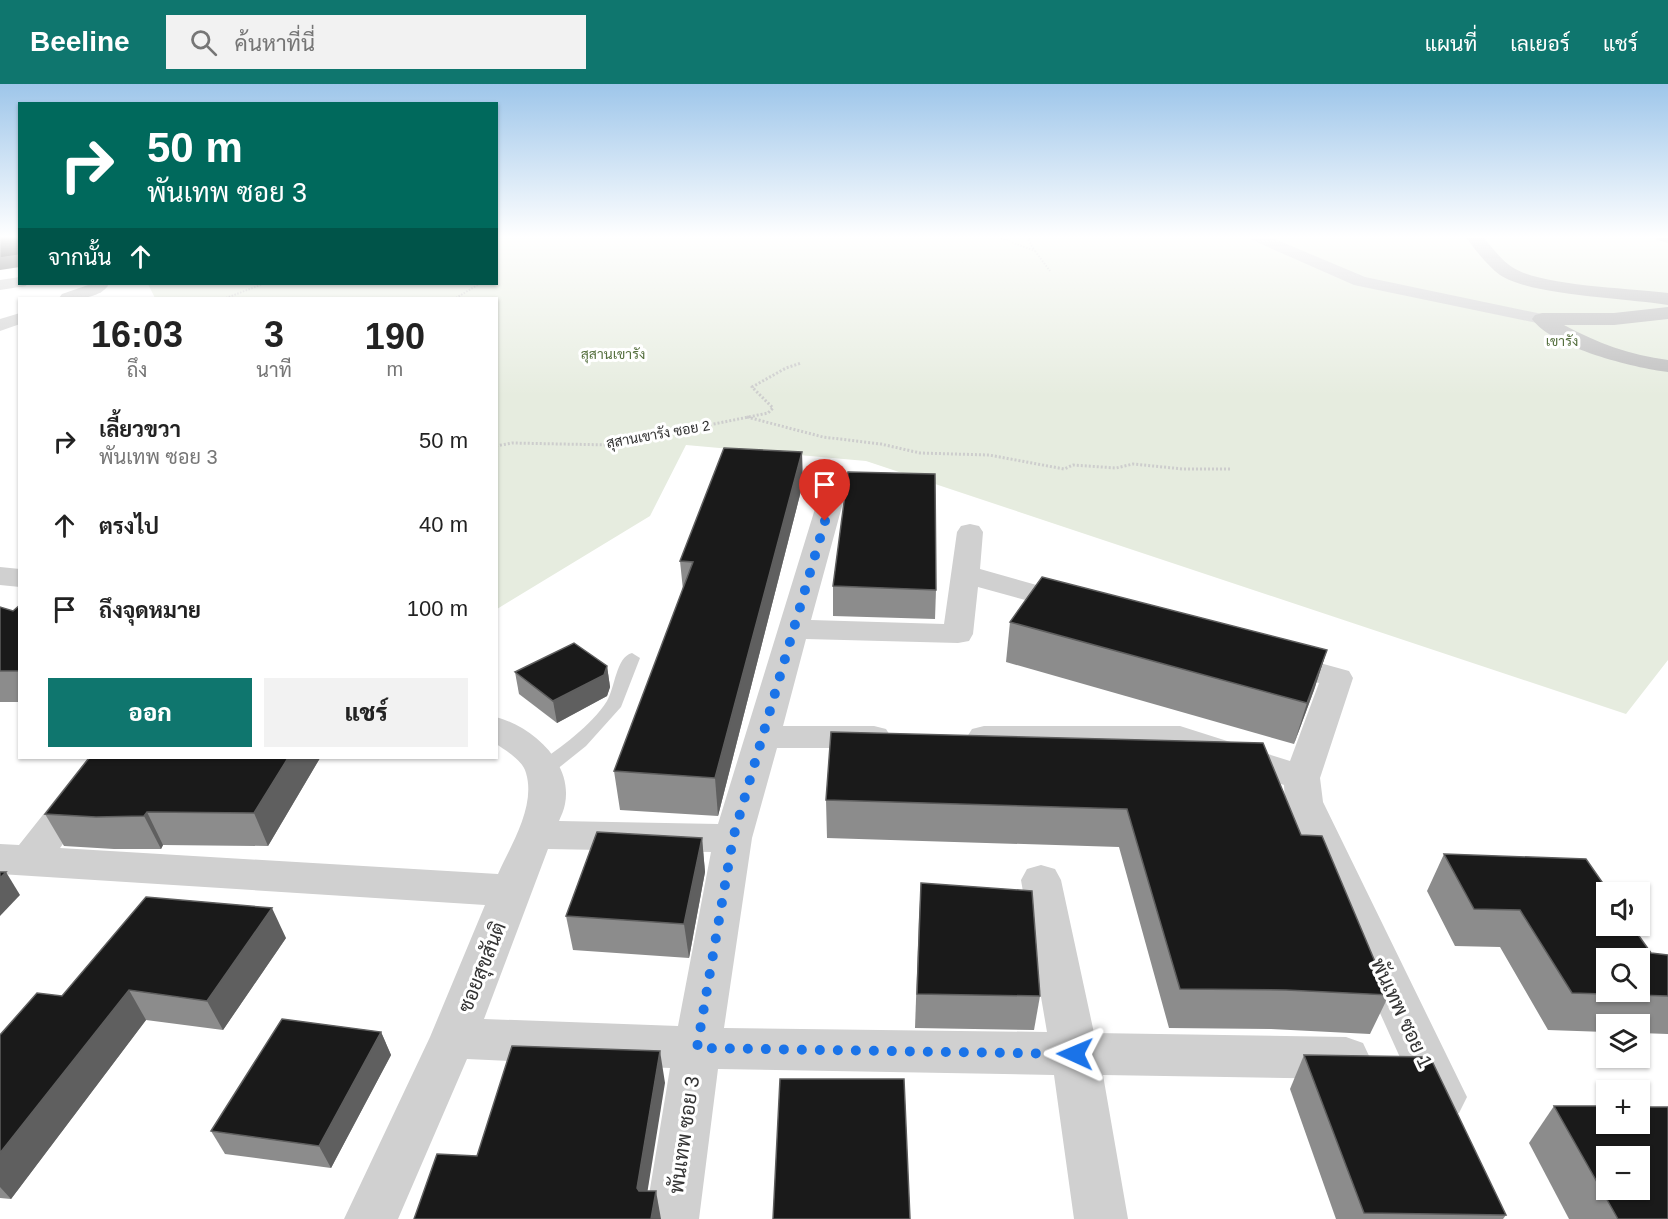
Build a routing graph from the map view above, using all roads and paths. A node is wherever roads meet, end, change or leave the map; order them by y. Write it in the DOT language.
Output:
graph roads {
  1 [pos="98,290"];
  2 [pos="247,290"];
  3 [pos="1403,290"];
  4 [pos="1598,290"];
  5 [pos="72,297"];
  6 [pos="229,297"];
  7 [pos="1668,299"];
  8 [pos="1668,314"];
  9 [pos="18,319"];
  10 [pos="1542,319"];
  11 [pos="0,325"];
  12 [pos="801,363"];
  13 [pos="1668,366"];
  14 [pos="747,417"];
  15 [pos="498,446"];
  16 [pos="1231,469"];
  17 [pos="831,499"];
  18 [pos="970,532"];
  19 [pos="965,574"];
  20 [pos="0,576"];
  21 [pos="18,578"];
  22 [pos="1100,612"];
  23 [pos="793,629"];
  24 [pos="1246,653"];
  25 [pos="632,658"];
  26 [pos="498,729"];
  27 [pos="764,737"];
  28 [pos="906,737"];
  29 [pos="954,737"];
  30 [pos="106,759"];
  31 [pos="544,769"];
  32 [pos="1302,778"];
  33 [pos="536,834"];
  34 [pos="733,838"];
  35 [pos="15,860"];
  36 [pos="1041,880"];
  37 [pos="513,891"];
  38 [pos="453,1038"];
  39 [pos="697,1048"];
  40 [pos="1075,1054"];
  41 [pos="1424,1059"];
  42 [pos="1460,1134"];
  43 [pos="371,1219"];
  44 [pos="672,1219"];
  45 [pos="1101,1219"];
  1 -- 5 [label="street"];
  2 -- 6 [label="path"];
  3 -- 10 [label="street"];
  4 -- 7 [label="street"];
  8 -- 10 [label="street"];
  9 -- 11 [label="street"];
  10 -- 13 [label="street"];
  12 -- 14 [label="path, สุสานเขารัง ซอย 2"];
  14 -- 15 [label="path, สุสานเขารัง ซอย 2"];
  14 -- 16 [label="path"];
  17 -- 23 [label="street, พันเทพ ซอย 3"];
  18 -- 19 [label="street"];
  19 -- 22 [label="street"];
  19 -- 23 [label="street"];
  20 -- 21 [label="street"];
  23 -- 27 [label="street, พันเทพ ซอย 3"];
  24 -- 32 [label="street"];
  25 -- 31 [label="lane"];
  26 -- 31 [label="street"];
  27 -- 28 [label="street"];
  27 -- 34 [label="street, พันเทพ ซอย 3"];
  29 -- 32 [label="street"];
  30 -- 35 [label="street"];
  31 -- 33 [label="street, ซอยสุขสันติ"];
  32 -- 41 [label="street, พันเทพ ซอย 1"];
  33 -- 34 [label="street"];
  33 -- 37 [label="street, ซอยสุขสันติ"];
  34 -- 39 [label="street, พันเทพ ซอย 3"];
  35 -- 37 [label="street"];
  36 -- 40 [label="street"];
  37 -- 38 [label="street, ซอยสุขสันติ"];
  38 -- 39 [label="street"];
  38 -- 43 [label="street, ซอยสุขสันติ"];
  39 -- 40 [label="street"];
  39 -- 44 [label="street, พันเทพ ซอย 3"];
  40 -- 41 [label="street"];
  40 -- 45 [label="street"];
  41 -- 42 [label="street, พันเทพ ซอย 1"];
}
